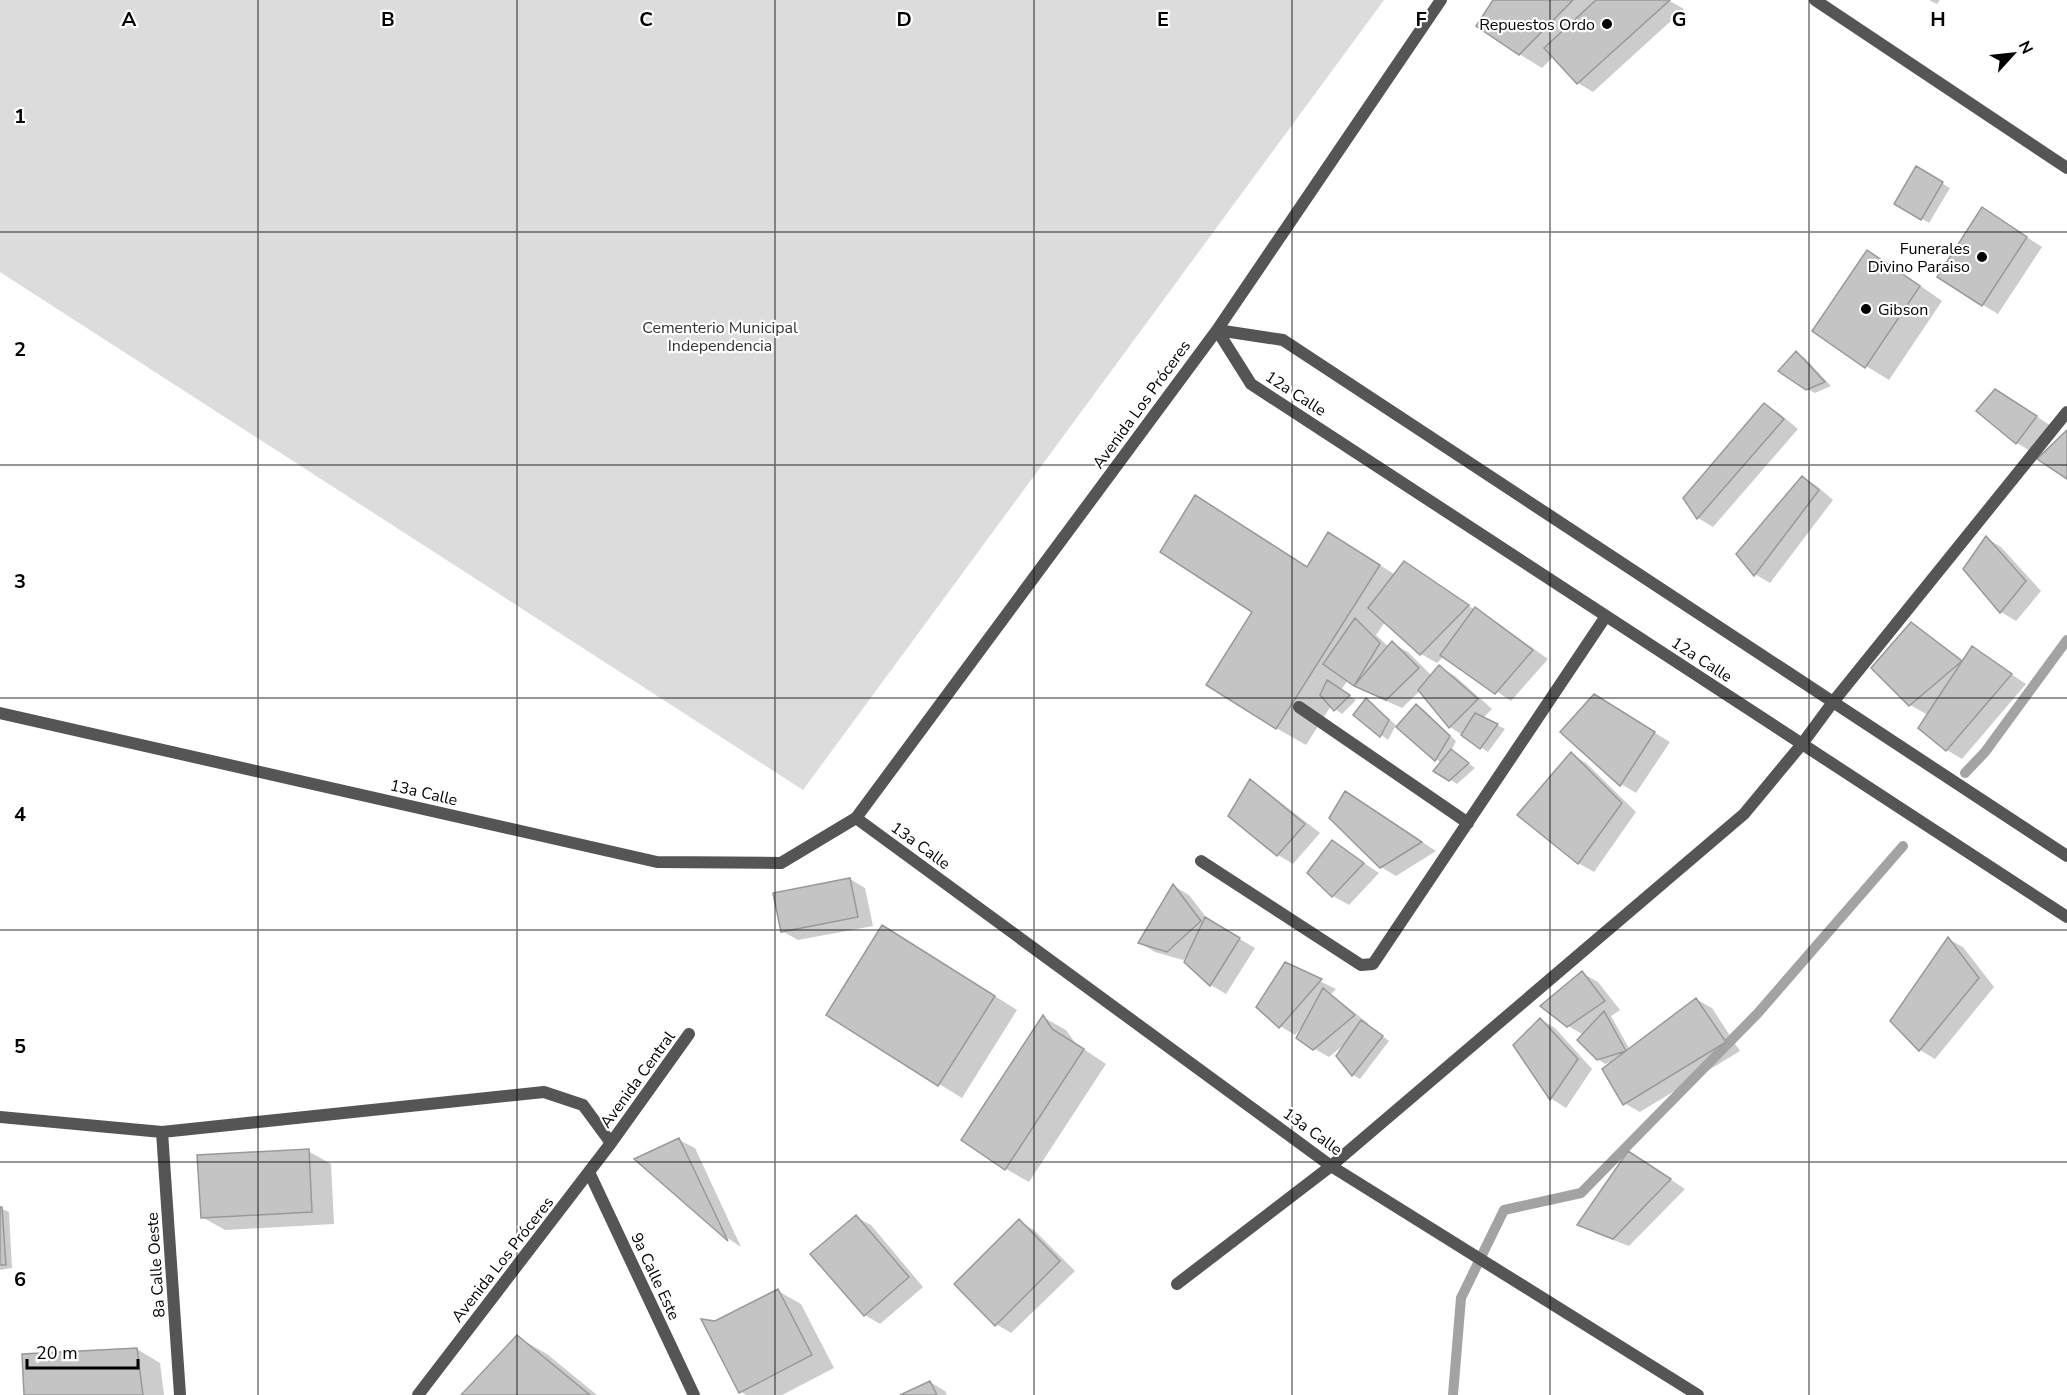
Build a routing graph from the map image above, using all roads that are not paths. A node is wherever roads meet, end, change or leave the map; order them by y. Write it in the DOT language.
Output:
graph roads {
  1 [pos="1441,0"];
  2 [pos="1815,0"];
  3 [pos="2067,168"];
  4 [pos="1217,330"];
  5 [pos="2067,412"];
  6 [pos="1606,616"];
  7 [pos="1833,702"];
  8 [pos="1299,707"];
  9 [pos="0,713"];
  10 [pos="1802,744"];
  11 [pos="856,818"];
  12 [pos="1468,823"];
  13 [pos="2067,856"];
  14 [pos="1201,861"];
  15 [pos="2067,917"];
  16 [pos="689,1034"];
  17 [pos="0,1117"];
  18 [pos="162,1132"];
  19 [pos="611,1143"];
  20 [pos="1331,1166"];
  21 [pos="589,1172"];
  22 [pos="1177,1284"];
  23 [pos="180,1395"];
  24 [pos="418,1395"];
  25 [pos="694,1395"];
  26 [pos="1698,1395"];
  1 -- 4 [label="street, Avenida Los Próceres"];
  2 -- 3 [label="street"];
  4 -- 6 [label="street, 12a Calle"];
  4 -- 7 [label="street"];
  4 -- 11 [label="street, Avenida Los Próceres"];
  5 -- 7 [label="street"];
  6 -- 10 [label="street, 12a Calle"];
  6 -- 12 [label="street"];
  7 -- 10 [label="street"];
  7 -- 13 [label="street"];
  8 -- 12 [label="street"];
  9 -- 11 [label="street, 13a Calle"];
  10 -- 15 [label="street, 12a Calle"];
  10 -- 20 [label="street"];
  11 -- 20 [label="street, 13a Calle"];
  12 -- 14 [label="street"];
  16 -- 19 [label="street, Avenida Central"];
  17 -- 18 [label="street"];
  18 -- 19 [label="street"];
  18 -- 23 [label="street, 8a Calle Oeste"];
  19 -- 21 [label="street, Avenida Los Próceres"];
  20 -- 22 [label="street"];
  20 -- 26 [label="street, 13a Calle"];
  21 -- 24 [label="street, Avenida Los Próceres"];
  21 -- 25 [label="street, 9a Calle Este"];
}
